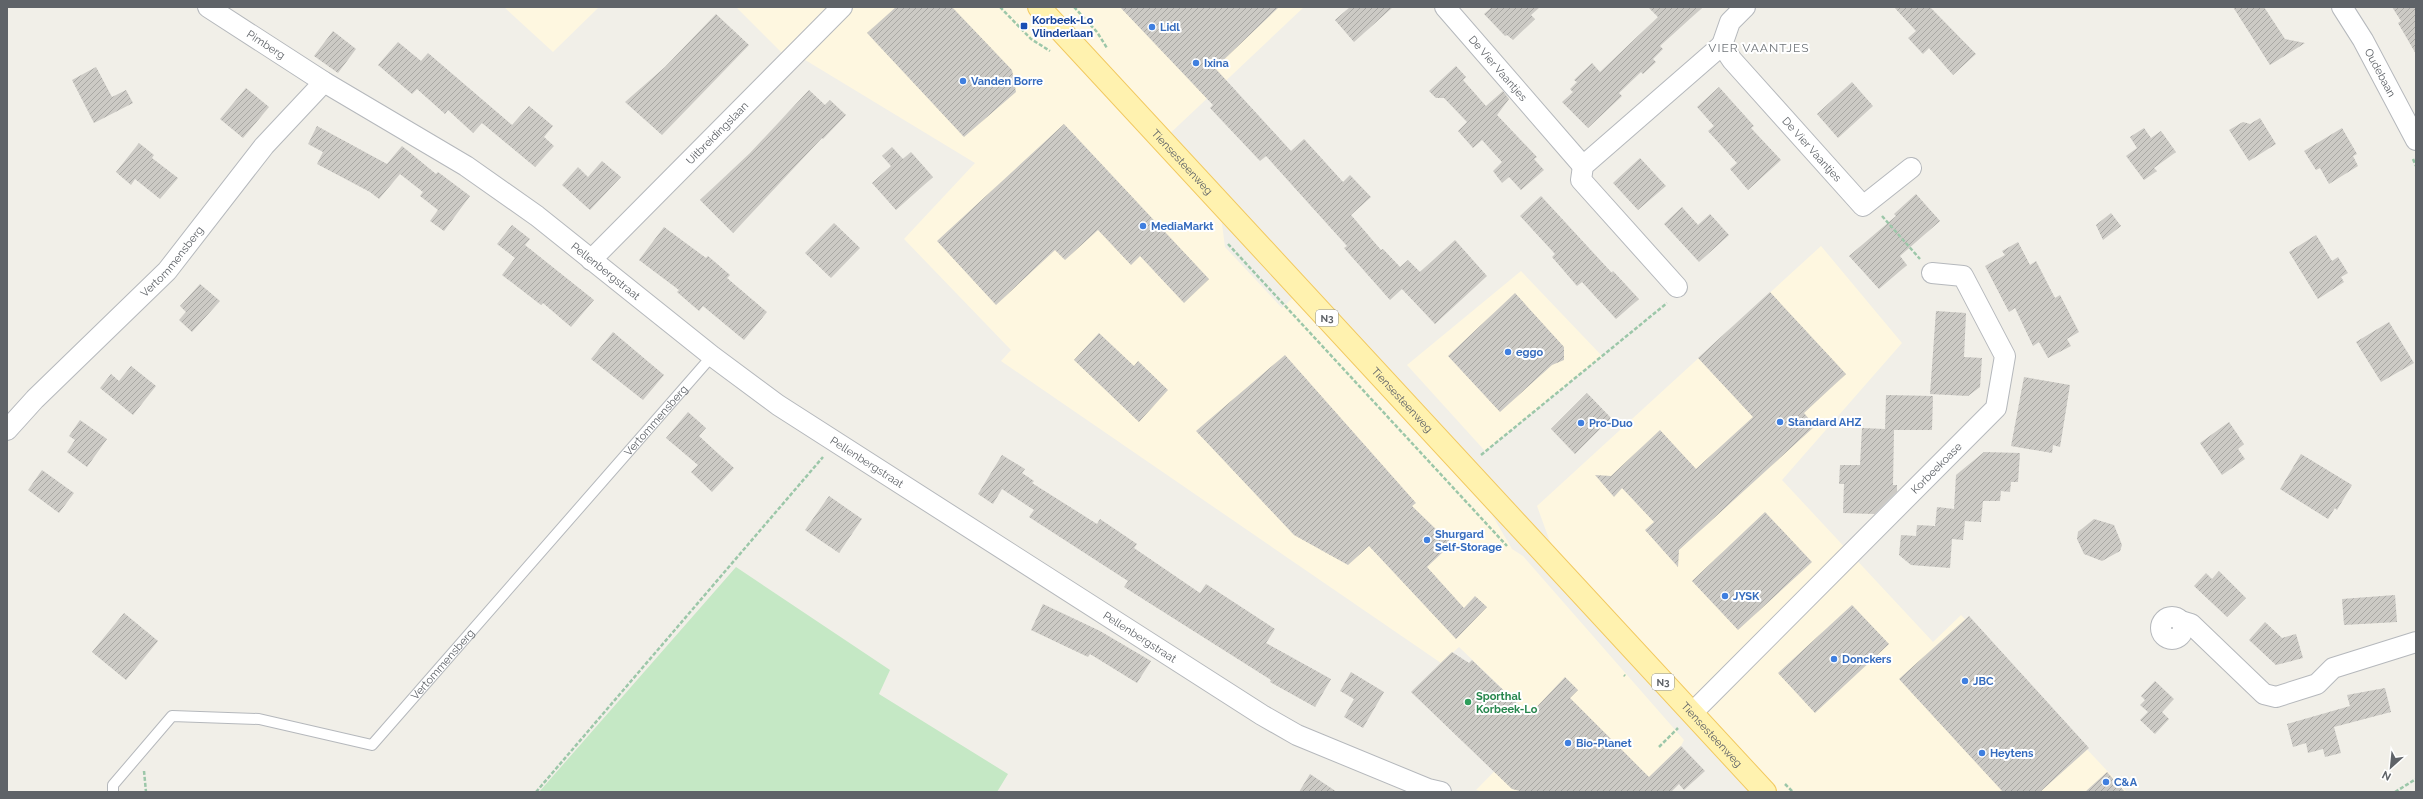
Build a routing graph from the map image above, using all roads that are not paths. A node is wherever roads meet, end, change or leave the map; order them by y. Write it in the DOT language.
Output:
graph roads {
  1 [pos="208,7"];
  2 [pos="842,7"];
  3 [pos="1039,7"];
  4 [pos="1445,7"];
  5 [pos="1745,7"];
  6 [pos="2342,7"];
  7 [pos="1722,45"];
  8 [pos="324,82"];
  9 [pos="2416,140"];
  10 [pos="1583,166"];
  11 [pos="1910,168"];
  12 [pos="591,260"];
  13 [pos="1932,273"];
  14 [pos="1677,287"];
  15 [pos="712,356"];
  16 [pos="7,430"];
  17 [pos="2181,622"];
  18 [pos="2416,642"];
  19 [pos="1692,713"];
  20 [pos="113,792"];
  21 [pos="1441,792"];
  22 [pos="1765,792"];
  1 -- 8 [label="street, Pimberg"];
  2 -- 12 [label="street, Uitbreidingslaan"];
  3 -- 19 [label="main road, Tiensesteenweg / N3"];
  4 -- 10 [label="street, De Vier Vaantjes"];
  5 -- 7 [label="street"];
  6 -- 9 [label="street, Oudebaan"];
  7 -- 10 [label="street"];
  7 -- 11 [label="street, De Vier Vaantjes"];
  8 -- 12 [label="street, Pellenbergstraat"];
  8 -- 16 [label="street, Vertommensberg"];
  10 -- 14 [label="street"];
  12 -- 15 [label="street, Pellenbergstraat"];
  13 -- 19 [label="street, Korbeekoase"];
  15 -- 20 [label="lane, Vertommensberg"];
  15 -- 21 [label="street, Pellenbergstraat"];
  17 -- 18 [label="street"];
  19 -- 22 [label="main road, Tiensesteenweg / N3"];
}
